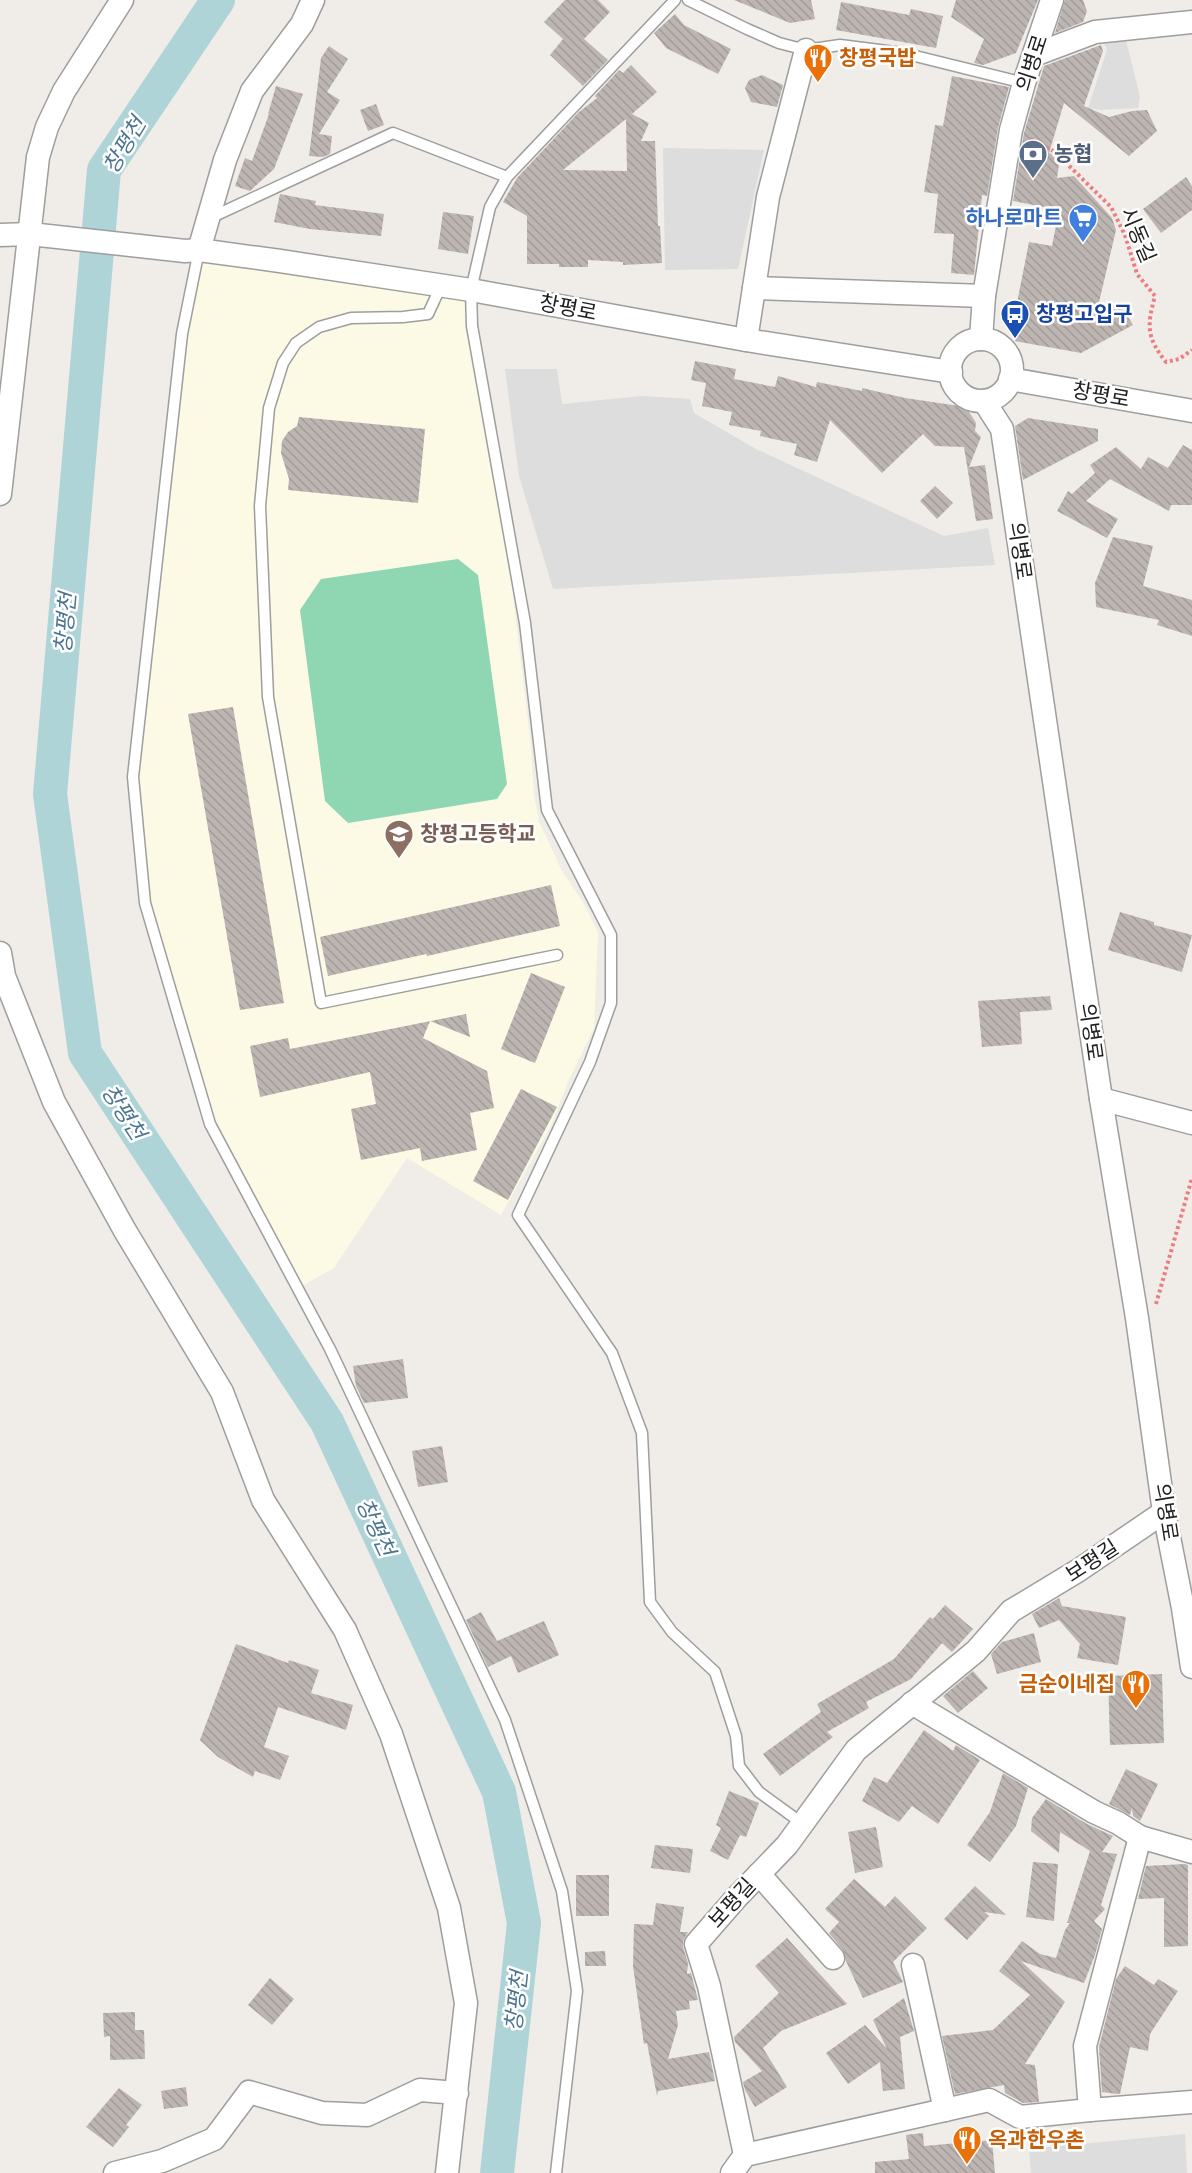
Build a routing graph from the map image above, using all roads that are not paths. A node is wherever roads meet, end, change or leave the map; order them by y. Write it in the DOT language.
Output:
graph roads {
  1 [pos="123,0"];
  2 [pos="314,0"];
  3 [pos="675,0"];
  4 [pos="688,0"];
  5 [pos="1052,0"];
  6 [pos="1192,22"];
  7 [pos="806,50"];
  8 [pos="1034,55"];
  9 [pos="1024,83"];
  10 [pos="507,177"];
  11 [pos="207,220"];
  12 [pos="30,234"];
  13 [pos="0,235"];
  14 [pos="192,250"];
  15 [pos="441,286"];
  16 [pos="754,288"];
  17 [pos="471,290"];
  18 [pos="984,296"];
  19 [pos="981,339"];
  20 [pos="746,340"];
  21 [pos="951,372"];
  22 [pos="1010,380"];
  23 [pos="984,400"];
  24 [pos="1192,411"];
  25 [pos="0,494"];
  26 [pos="0,953"];
  27 [pos="557,955"];
  28 [pos="1101,1098"];
  29 [pos="1192,1123"];
  30 [pos="1164,1512"];
  31 [pos="1192,1667"];
  32 [pos="912,1703"];
  33 [pos="802,1824"];
  34 [pos="1140,1837"];
  35 [pos="1192,1852"];
  36 [pos="759,1874"];
  37 [pos="833,1958"];
  38 [pos="913,1965"];
  39 [pos="457,2093"];
  40 [pos="1192,2102"];
  41 [pos="945,2110"];
  42 [pos="1090,2110"];
  43 [pos="739,2164"];
  44 [pos="115,2173"];
  45 [pos="447,2173"];
  46 [pos="556,2173"];
  1 -- 12 [label="street"];
  2 -- 11 [label="street"];
  3 -- 10 [label="lane"];
  4 -- 7 [label="lane"];
  5 -- 8 [label="street, 의병로"];
  6 -- 8 [label="street"];
  7 -- 9 [label="lane"];
  7 -- 16 [label="street"];
  8 -- 9 [label="street, 의병로"];
  9 -- 18 [label="street, 의병로"];
  10 -- 11 [label="lane"];
  10 -- 17 [label="lane"];
  11 -- 14 [label="street"];
  12 -- 13 [label="street, 창평로"];
  12 -- 14 [label="street, 창평로"];
  12 -- 25 [label="street"];
  14 -- 15 [label="street, 창평로"];
  14 -- 46 [label="lane"];
  15 -- 17 [label="street, 창평로"];
  15 -- 27 [label="lane"];
  16 -- 18 [label="street"];
  16 -- 20 [label="street"];
  17 -- 20 [label="street, 창평로"];
  17 -- 33 [label="lane"];
  18 -- 19 [label="street, 의병로"];
  19 -- 21 [label="street"];
  19 -- 22 [label="street"];
  20 -- 21 [label="street, 창평로"];
  21 -- 23 [label="street"];
  22 -- 23 [label="street"];
  22 -- 24 [label="street, 창평로"];
  23 -- 28 [label="street, 의병로"];
  26 -- 39 [label="street"];
  28 -- 29 [label="street"];
  28 -- 30 [label="street, 의병로"];
  30 -- 31 [label="street, 의병로"];
  30 -- 32 [label="street, 보평길"];
  32 -- 33 [label="street, 보평길"];
  32 -- 34 [label="street"];
  33 -- 36 [label="street, 보평길"];
  34 -- 35 [label="street"];
  34 -- 42 [label="street"];
  36 -- 37 [label="street"];
  36 -- 43 [label="street, 보평길"];
  38 -- 41 [label="street"];
  39 -- 44 [label="street"];
  39 -- 45 [label="street"];
  40 -- 42 [label="street, 보평길"];
  41 -- 42 [label="street, 보평길"];
  41 -- 43 [label="street, 보평길"];
}
